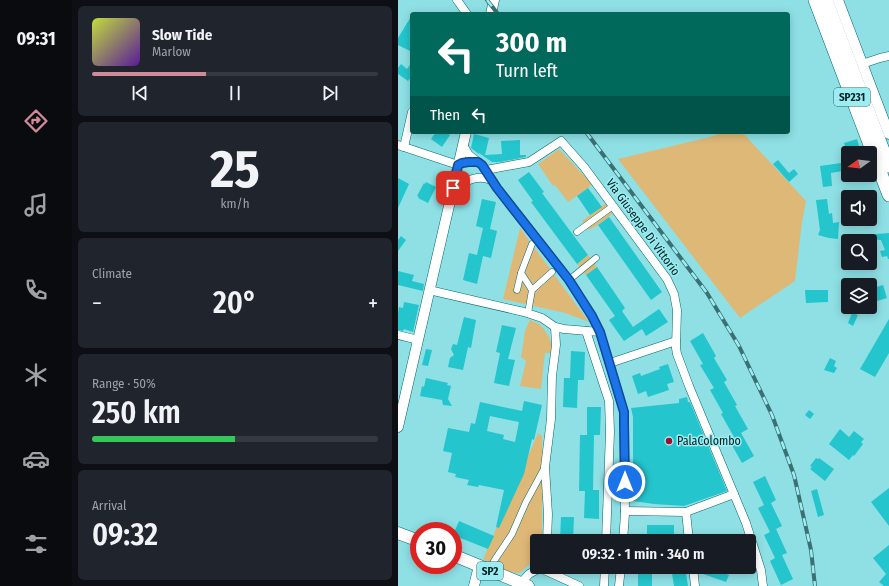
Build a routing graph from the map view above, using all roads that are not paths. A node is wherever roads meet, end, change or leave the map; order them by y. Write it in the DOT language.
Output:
graph roads {
  1 [pos="457,0"];
  2 [pos="494,0"];
  3 [pos="815,0"];
  4 [pos="826,0"];
  5 [pos="838,0"];
  6 [pos="466,12"];
  7 [pos="491,12"];
  8 [pos="889,56"];
  9 [pos="862,64"];
  10 [pos="410,118"];
  11 [pos="466,134"];
  12 [pos="889,134"];
  13 [pos="463,145"];
  14 [pos="401,146"];
  15 [pos="478,162"];
  16 [pos="889,166"];
  17 [pos="458,167"];
  18 [pos="486,170"];
  19 [pos="474,178"];
  20 [pos="493,181"];
  21 [pos="453,188"];
  22 [pos="889,195"];
  23 [pos="613,206"];
  24 [pos="577,232"];
  25 [pos="532,244"];
  26 [pos="596,258"];
  27 [pos="552,272"];
  28 [pos="521,273"];
  29 [pos="569,280"];
  30 [pos="430,290"];
  31 [pos="517,290"];
  32 [pos="532,290"];
  33 [pos="528,313"];
  34 [pos="555,327"];
  35 [pos="586,331"];
  36 [pos="600,332"];
  37 [pos="398,335"];
  38 [pos="418,340"];
  39 [pos="676,341"];
  40 [pos="610,363"];
  41 [pos="398,427"];
  42 [pos="545,467"];
  43 [pos="734,494"];
  44 [pos="625,511"];
  45 [pos="686,512"];
  46 [pos="398,532"];
  47 [pos="548,534"];
  48 [pos="606,534"];
  49 [pos="623,534"];
  50 [pos="688,534"];
  51 [pos="410,537"];
  52 [pos="462,559"];
  53 [pos="485,568"];
  54 [pos="530,573"];
  55 [pos="554,574"];
  56 [pos="605,574"];
  57 [pos="621,574"];
  58 [pos="694,574"];
  59 [pos="524,584"];
  60 [pos="474,586"];
  61 [pos="579,586"];
  62 [pos="604,586"];
  63 [pos="620,586"];
  64 [pos="695,586"];
  65 [pos="763,586"];
  1 -- 6 [label="street"];
  2 -- 7 [label="street"];
  3 -- 22 [label="highway, SP231"];
  4 -- 16 [label="highway, SP231"];
  5 -- 9 [label="street"];
  8 -- 9 [label="street"];
  9 -- 12 [label="street"];
  10 -- 14 [label="street"];
  11 -- 13 [label="street"];
  13 -- 15 [label="street"];
  13 -- 17 [label="street"];
  14 -- 17 [label="street"];
  15 -- 17 [label="street"];
  15 -- 18 [label="street"];
  17 -- 19 [label="street"];
  17 -- 21 [label="street"];
  18 -- 20 [label="street"];
  18 -- 23 [label="street, Via Giuseppe Di Vittorio"];
  19 -- 20 [label="street"];
  19 -- 21 [label="street"];
  20 -- 29 [label="street"];
  21 -- 30 [label="street"];
  23 -- 24 [label="street"];
  23 -- 39 [label="street, Via Giuseppe Di Vittorio"];
  25 -- 28 [label="street"];
  26 -- 29 [label="street"];
  27 -- 32 [label="street"];
  28 -- 31 [label="street"];
  28 -- 32 [label="street"];
  29 -- 36 [label="street"];
  30 -- 33 [label="street"];
  30 -- 38 [label="street"];
  32 -- 33 [label="street"];
  33 -- 34 [label="street"];
  34 -- 35 [label="street"];
  34 -- 42 [label="street"];
  35 -- 36 [label="street"];
  35 -- 48 [label="street"];
  36 -- 40 [label="street"];
  37 -- 38 [label="street"];
  38 -- 41 [label="street"];
  39 -- 40 [label="street"];
  39 -- 43 [label="street, Via Giuseppe Di Vittorio"];
  40 -- 44 [label="street"];
  42 -- 47 [label="street"];
  42 -- 53 [label="street"];
  43 -- 45 [label="street"];
  43 -- 65 [label="street, Via Giuseppe Di Vittorio"];
  44 -- 45 [label="street"];
  44 -- 49 [label="street"];
  45 -- 50 [label="street"];
  46 -- 51 [label="main road"];
  52 -- 53 [label="main road, SP2"];
  53 -- 59 [label="main road, SP2"];
  53 -- 60 [label="street"];
  54 -- 59 [label="street"];
  55 -- 61 [label="street"];
  56 -- 62 [label="street"];
  57 -- 63 [label="street"];
  58 -- 64 [label="street"];
}
